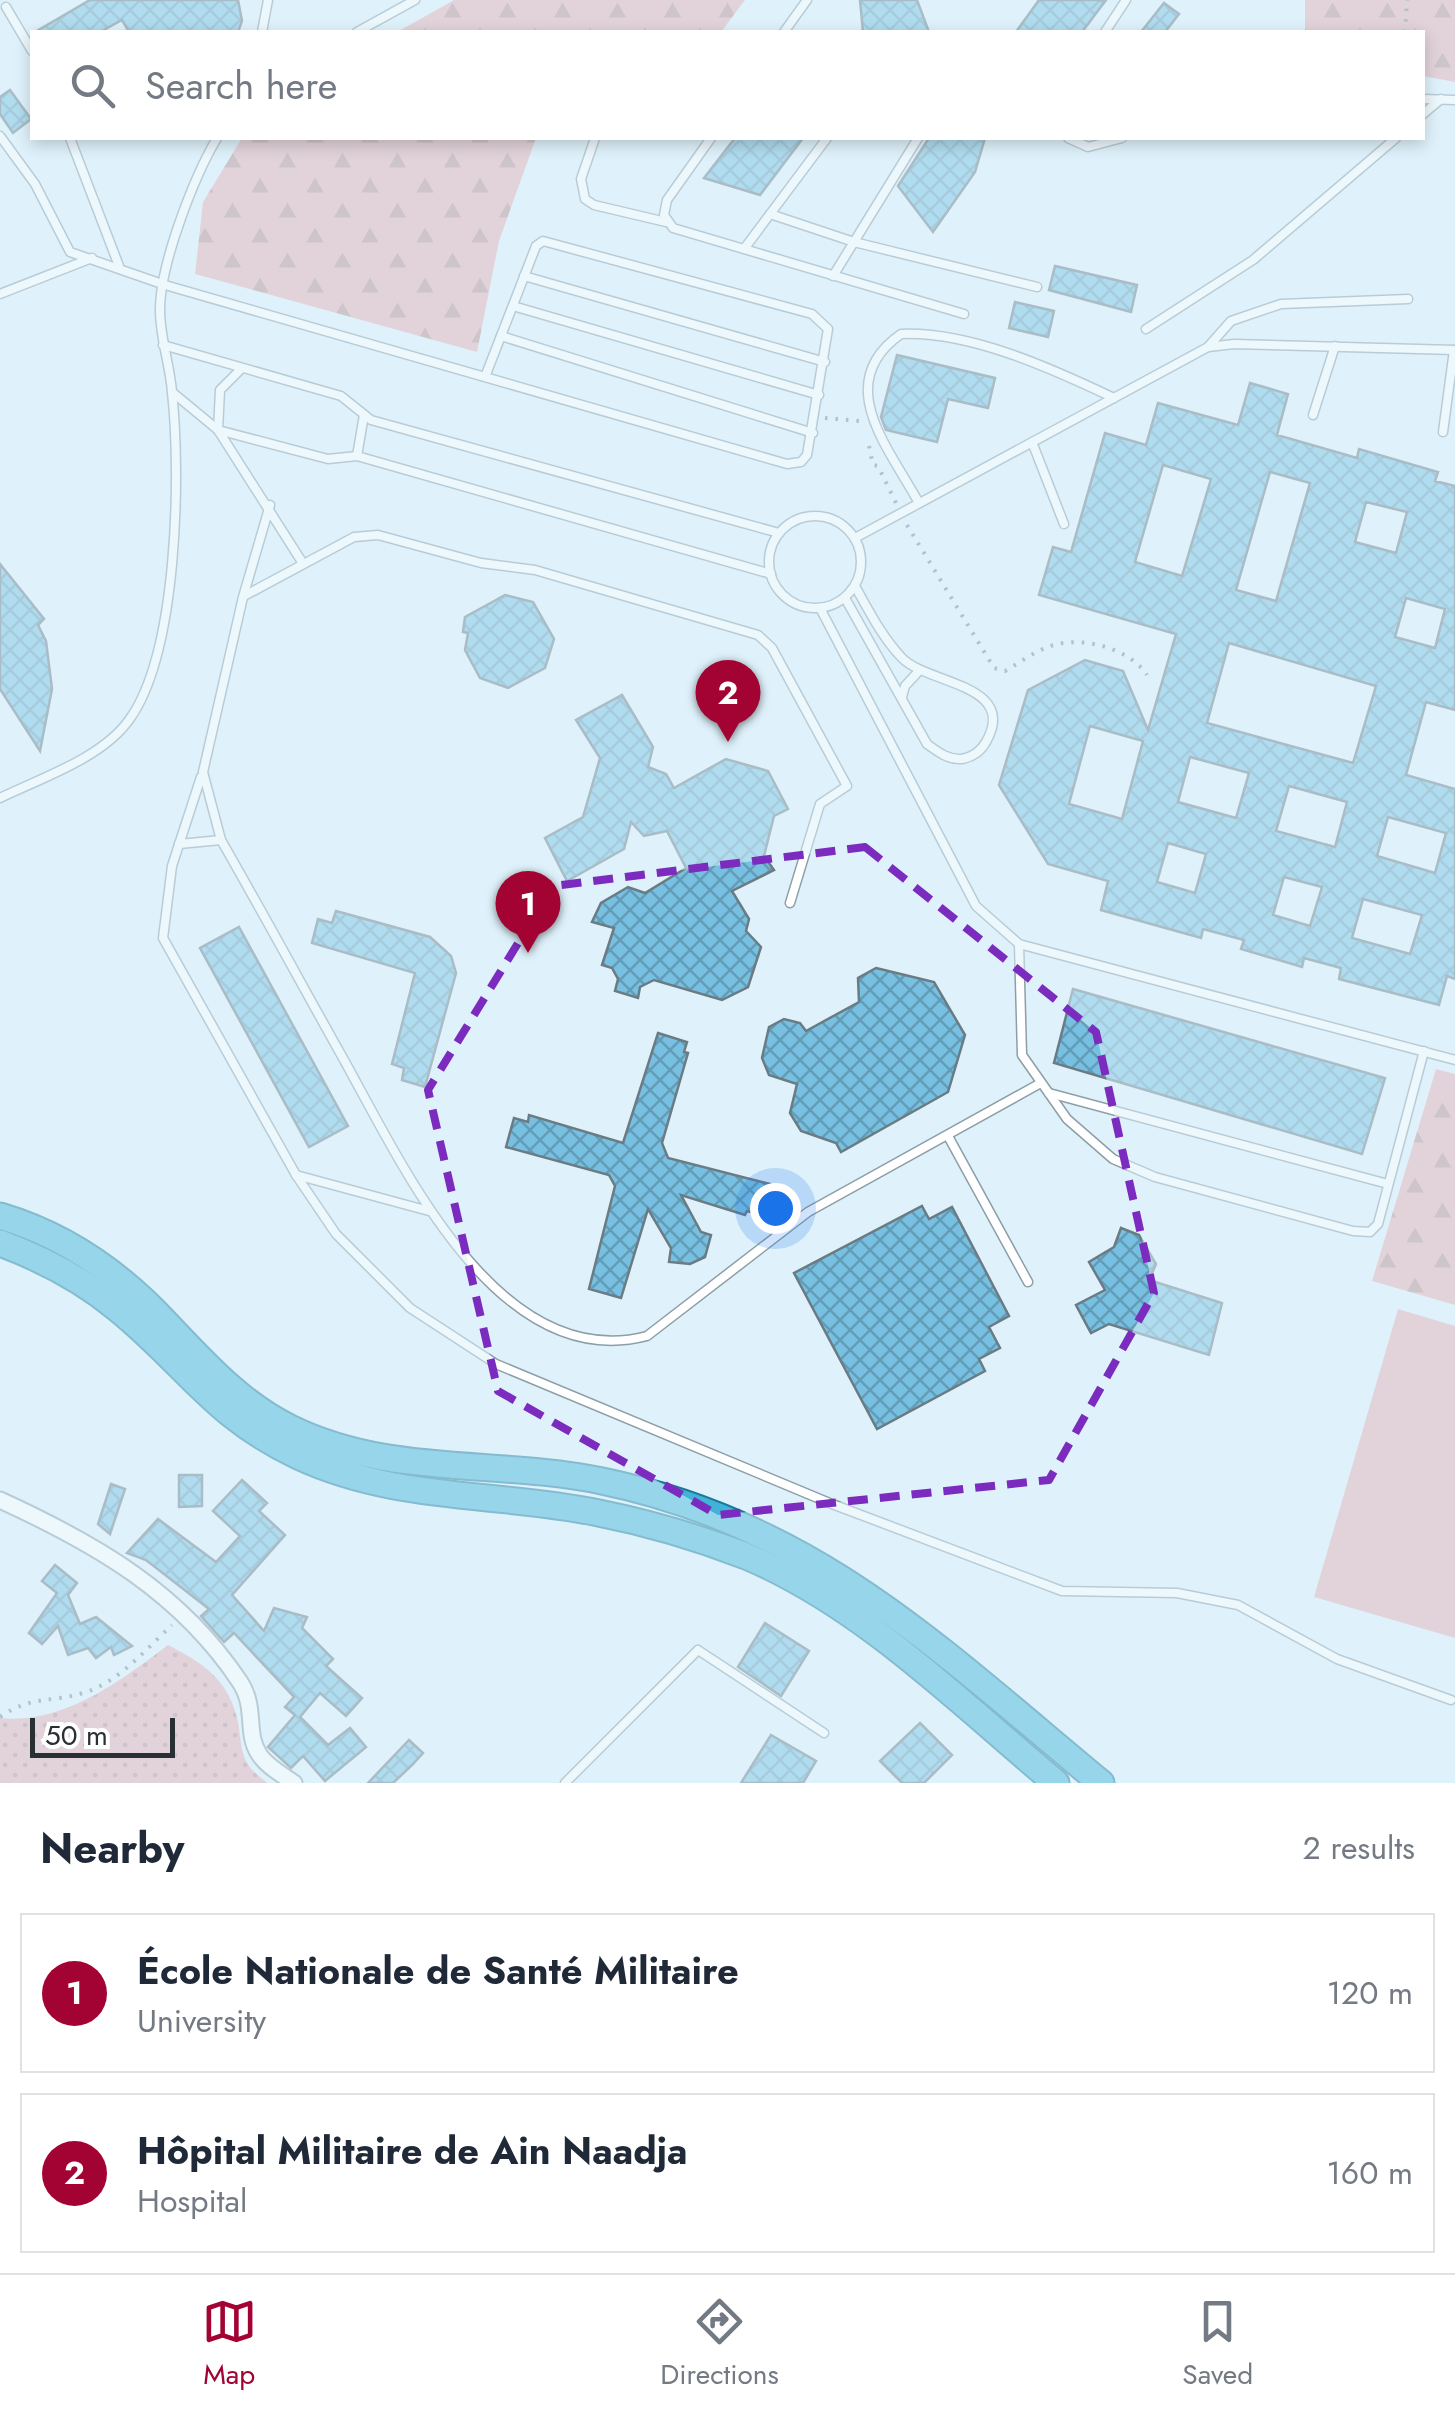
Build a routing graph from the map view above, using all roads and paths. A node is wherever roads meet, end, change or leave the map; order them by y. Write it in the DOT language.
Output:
graph roads {
  1 [pos="268,0"];
  2 [pos="415,0"];
  3 [pos="807,0"];
  4 [pos="1126,0"];
  5 [pos="1407,0"];
  6 [pos="6,7"];
  7 [pos="262,30"];
  8 [pos="362,30"];
  9 [pos="785,30"];
  10 [pos="1105,30"];
  11 [pos="1405,30"];
  12 [pos="30,48"];
  13 [pos="1425,99"];
  14 [pos="1441,99"];
  15 [pos="1455,100"];
  16 [pos="1425,112"];
  17 [pos="0,136"];
  18 [pos="71,140"];
  19 [pos="216,140"];
  20 [pos="593,140"];
  21 [pos="709,140"];
  22 [pos="826,140"];
  23 [pos="917,140"];
  24 [pos="1072,140"];
  25 [pos="1114,140"];
  26 [pos="1394,140"];
  27 [pos="770,214"];
  28 [pos="667,222"];
  29 [pos="854,242"];
  30 [pos="744,249"];
  31 [pos="92,258"];
  32 [pos="120,266"];
  33 [pos="524,276"];
  34 [pos="833,276"];
  35 [pos="165,285"];
  36 [pos="1036,287"];
  37 [pos="0,294"];
  38 [pos="1408,299"];
  39 [pos="513,306"];
  40 [pos="964,314"];
  41 [pos="1146,329"];
  42 [pos="501,336"];
  43 [pos="164,345"];
  44 [pos="1336,346"];
  45 [pos="1208,347"];
  46 [pos="1454,350"];
  47 [pos="824,362"];
  48 [pos="242,368"];
  49 [pos="486,377"];
  50 [pos="172,392"];
  51 [pos="819,395"];
  52 [pos="1114,398"];
  53 [pos="364,415"];
  54 [pos="1312,415"];
  55 [pos="815,418"];
  56 [pos="864,422"];
  57 [pos="218,430"];
  58 [pos="812,432"];
  59 [pos="1442,432"];
  60 [pos="867,436"];
  61 [pos="1032,442"];
  62 [pos="357,456"];
  63 [pos="919,504"];
  64 [pos="270,505"];
  65 [pos="900,512"];
  66 [pos="1064,524"];
  67 [pos="779,533"];
  68 [pos="855,538"];
  69 [pos="302,562"];
  70 [pos="771,574"];
  71 [pos="855,586"];
  72 [pos="242,597"];
  73 [pos="845,598"];
  74 [pos="820,608"];
  75 [pos="918,672"];
  76 [pos="1146,675"];
  77 [pos="902,699"];
  78 [pos="203,772"];
  79 [pos="0,798"];
  80 [pos="221,840"];
  81 [pos="178,844"];
  82 [pos="790,903"];
  83 [pos="1018,944"];
  84 [pos="1424,1051"];
  85 [pos="1455,1060"];
  86 [pos="1040,1084"];
  87 [pos="1048,1093"];
  88 [pos="948,1136"];
  89 [pos="296,1175"];
  90 [pos="1388,1184"];
  91 [pos="429,1211"];
  92 [pos="0,1216"];
  93 [pos="0,1243"];
  94 [pos="1028,1282"];
  95 [pos="0,1500"];
  96 [pos="183,1616"];
  97 [pos="1451,1700"];
  98 [pos="0,1717"];
  99 [pos="824,1733"];
  100 [pos="294,1783"];
  101 [pos="565,1783"];
  102 [pos="1056,1783"];
  103 [pos="1101,1783"];
  1 -- 7 [label="lane"];
  2 -- 8 [label="lane"];
  3 -- 9 [label="lane"];
  4 -- 10 [label="lane"];
  5 -- 11 [label="path"];
  6 -- 12 [label="lane"];
  13 -- 14 [label="lane"];
  14 -- 15 [label="lane"];
  14 -- 16 [label="lane"];
  17 -- 31 [label="lane"];
  18 -- 32 [label="lane"];
  19 -- 35 [label="lane"];
  20 -- 28 [label="lane"];
  21 -- 28 [label="lane"];
  22 -- 27 [label="lane"];
  23 -- 29 [label="lane"];
  24 -- 25 [label="lane"];
  26 -- 41 [label="lane"];
  27 -- 29 [label="lane"];
  27 -- 30 [label="lane"];
  28 -- 30 [label="lane"];
  29 -- 34 [label="lane"];
  29 -- 36 [label="lane"];
  30 -- 34 [label="lane"];
  31 -- 32 [label="lane"];
  31 -- 37 [label="lane"];
  32 -- 35 [label="lane"];
  33 -- 39 [label="lane"];
  33 -- 47 [label="lane"];
  33 -- 47 [label="lane"];
  34 -- 40 [label="lane"];
  35 -- 43 [label="lane"];
  35 -- 49 [label="lane"];
  38 -- 45 [label="lane"];
  39 -- 42 [label="lane"];
  39 -- 51 [label="lane"];
  42 -- 49 [label="lane"];
  42 -- 58 [label="lane"];
  43 -- 48 [label="lane"];
  43 -- 50 [label="lane"];
  44 -- 45 [label="lane"];
  44 -- 46 [label="lane"];
  44 -- 54 [label="lane"];
  45 -- 52 [label="lane"];
  46 -- 59 [label="lane"];
  47 -- 51 [label="lane"];
  48 -- 53 [label="lane"];
  48 -- 57 [label="lane"];
  49 -- 58 [label="lane"];
  50 -- 57 [label="lane"];
  50 -- 79 [label="lane"];
  51 -- 55 [label="lane"];
  52 -- 61 [label="lane"];
  52 -- 63 [label="lane"];
  53 -- 62 [label="lane"];
  53 -- 67 [label="lane"];
  55 -- 56 [label="path"];
  55 -- 58 [label="lane"];
  57 -- 62 [label="lane"];
  57 -- 64 [label="lane"];
  60 -- 65 [label="path"];
  61 -- 63 [label="lane"];
  61 -- 66 [label="lane"];
  62 -- 70 [label="lane"];
  63 -- 65 [label="lane"];
  64 -- 69 [label="lane"];
  64 -- 72 [label="lane"];
  65 -- 68 [label="lane"];
  65 -- 76 [label="path"];
  67 -- 68 [label="lane"];
  67 -- 70 [label="lane"];
  68 -- 71 [label="lane"];
  69 -- 72 [label="lane"];
  69 -- 82 [label="lane"];
  70 -- 74 [label="lane"];
  71 -- 73 [label="lane"];
  71 -- 75 [label="lane"];
  72 -- 78 [label="lane"];
  73 -- 74 [label="lane"];
  73 -- 77 [label="lane"];
  74 -- 83 [label="lane"];
  75 -- 77 [label="lane"];
  75 -- 77 [label="lane"];
  78 -- 80 [label="lane"];
  78 -- 81 [label="lane"];
  80 -- 81 [label="lane"];
  80 -- 91 [label="lane"];
  81 -- 89 [label="lane"];
  83 -- 84 [label="lane"];
  83 -- 86 [label="lane"];
  84 -- 85 [label="lane"];
  84 -- 90 [label="lane"];
  86 -- 87 [label="lane"];
  86 -- 88 [label="lane"];
  87 -- 90 [label="lane"];
  87 -- 90 [label="lane"];
  88 -- 91 [label="lane"];
  88 -- 94 [label="lane"];
  89 -- 91 [label="lane"];
  89 -- 97 [label="lane"];
  92 -- 103 [label="highway"];
  93 -- 102 [label="highway"];
  95 -- 96 [label="street"];
  96 -- 98 [label="path"];
  96 -- 100 [label="street"];
  99 -- 101 [label="lane"];
}
